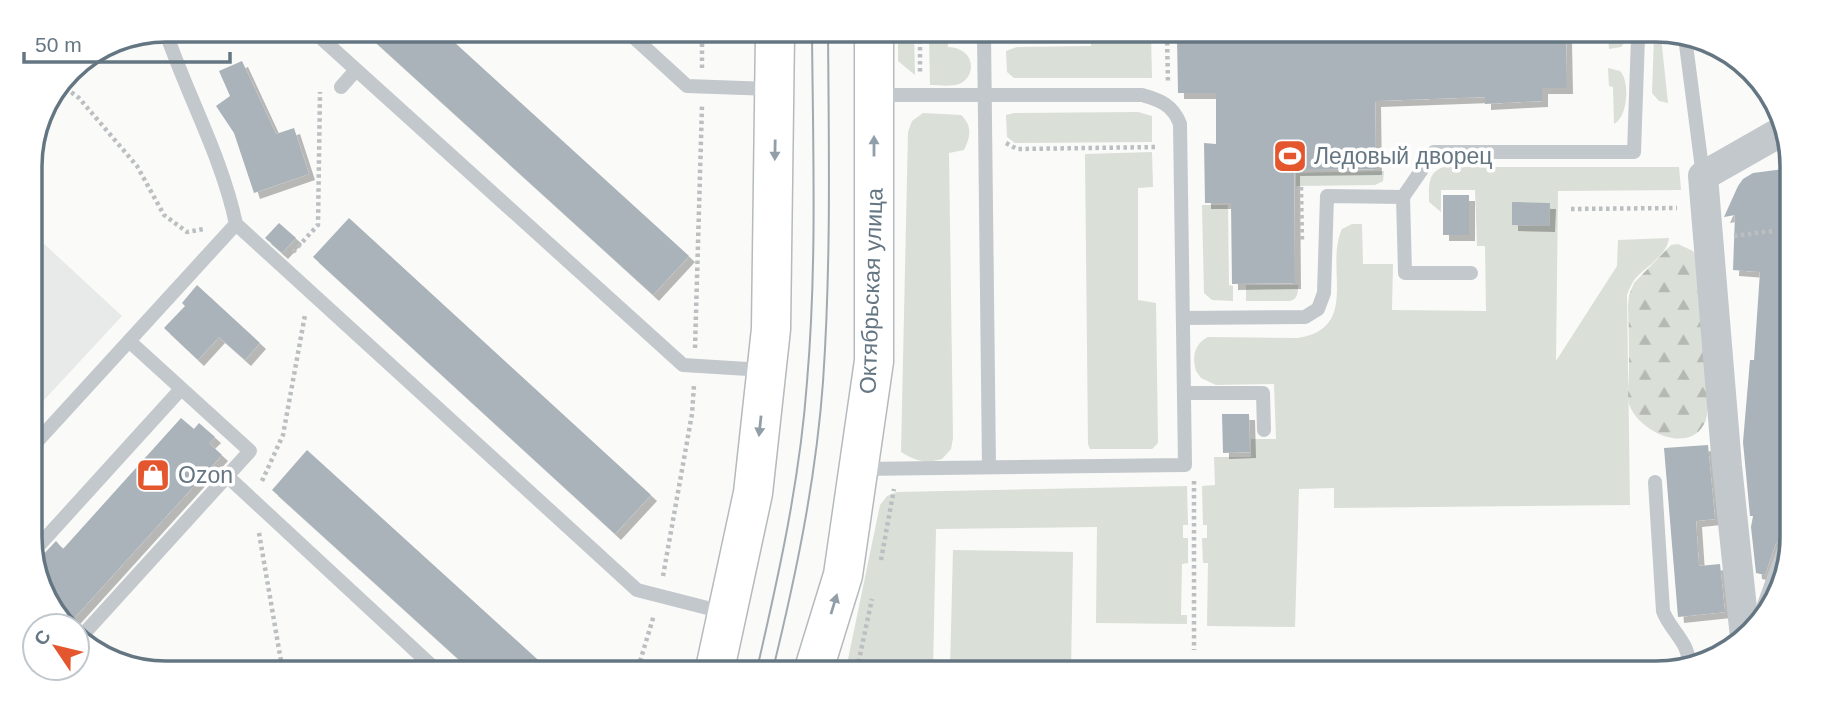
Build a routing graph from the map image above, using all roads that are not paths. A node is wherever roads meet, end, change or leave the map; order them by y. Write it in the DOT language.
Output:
graph roads {
  1 [pos="169,42"];
  2 [pos="328,42"];
  3 [pos="639,42"];
  4 [pos="775,42"];
  5 [pos="874,42"];
  6 [pos="984,42"];
  7 [pos="1638,42"];
  8 [pos="1686,46"];
  9 [pos="356,70"];
  10 [pos="341,87"];
  11 [pos="775,89"];
  12 [pos="874,95"];
  13 [pos="984,95"];
  14 [pos="1776,135"];
  15 [pos="1703,176"];
  16 [pos="1404,197"];
  17 [pos="236,224"];
  18 [pos="1471,273"];
  19 [pos="1183,318"];
  20 [pos="129,341"];
  21 [pos="767,370"];
  22 [pos="181,389"];
  23 [pos="1184,393"];
  24 [pos="1264,430"];
  25 [pos="42,436"];
  26 [pos="989,467"];
  27 [pos="858,469"];
  28 [pos="227,476"];
  29 [pos="1655,482"];
  30 [pos="42,542"];
  31 [pos="728,613"];
  32 [pos="1744,625"];
  33 [pos="91,626"];
  34 [pos="1689,657"];
  35 [pos="426,661"];
  36 [pos="717,661"];
  37 [pos="816,661"];
  1 -- 17 [label="lane"];
  2 -- 9 [label="lane"];
  3 -- 11 [label="lane"];
  4 -- 11 [label="main road"];
  5 -- 12 [label="main road, Октябрьская улица"];
  6 -- 13 [label="lane"];
  7 -- 16 [label="lane"];
  8 -- 15 [label="lane"];
  9 -- 10 [label="lane"];
  9 -- 21 [label="lane"];
  11 -- 21 [label="main road, one-way"];
  12 -- 13 [label="lane"];
  27 -- 12 [label="main road, Октябрьская улица, one-way"];
  13 -- 19 [label="lane"];
  13 -- 26 [label="lane"];
  14 -- 15 [label="street"];
  15 -- 32 [label="street"];
  16 -- 18 [label="lane"];
  16 -- 19 [label="lane"];
  17 -- 20 [label="lane"];
  17 -- 31 [label="lane"];
  19 -- 23 [label="lane"];
  20 -- 22 [label="lane"];
  20 -- 25 [label="lane"];
  21 -- 31 [label="main road, one-way"];
  22 -- 28 [label="lane"];
  22 -- 30 [label="lane"];
  23 -- 24 [label="lane"];
  23 -- 26 [label="lane"];
  26 -- 27 [label="lane"];
  37 -- 27 [label="main road, Октябрьская улица, one-way"];
  28 -- 33 [label="lane"];
  28 -- 35 [label="lane"];
  29 -- 34 [label="lane"];
  31 -- 36 [label="main road"];
}
